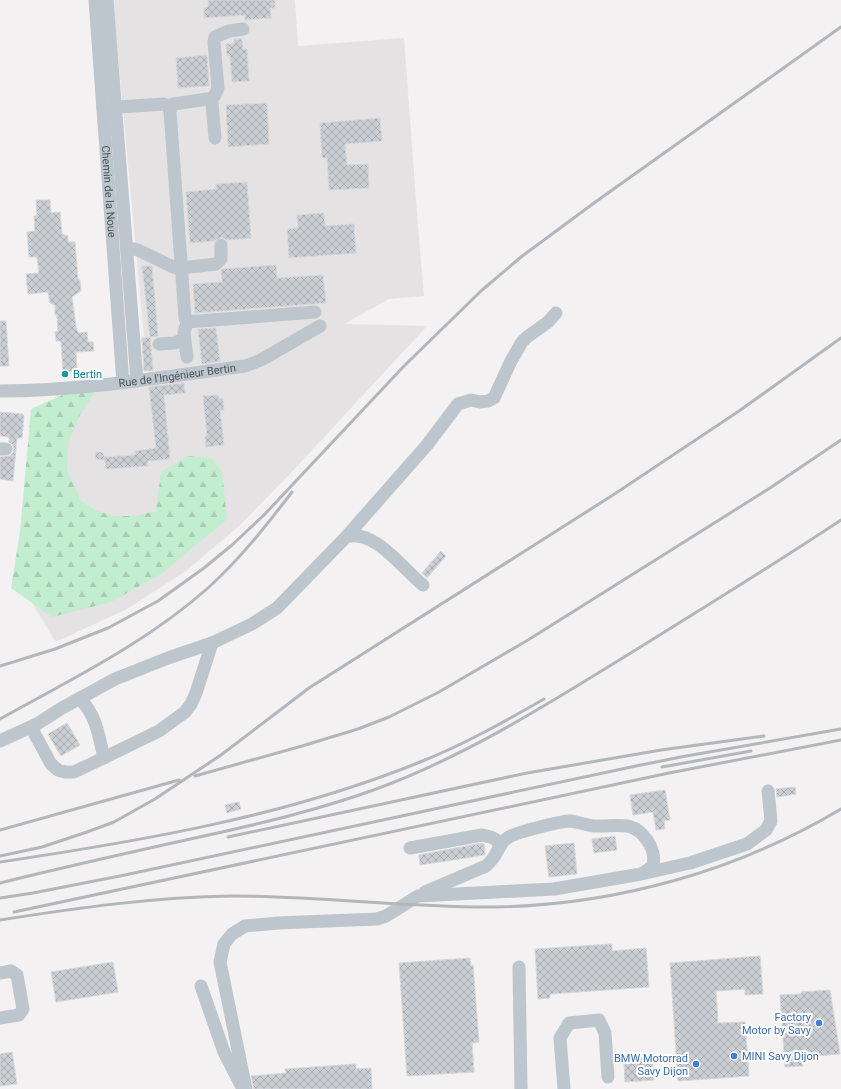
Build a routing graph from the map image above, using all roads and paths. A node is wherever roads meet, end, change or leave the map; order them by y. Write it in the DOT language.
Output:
graph roads {
  1 [pos="96,0"];
  2 [pos="107,0"];
  3 [pos="243,29"];
  4 [pos="210,101"];
  5 [pos="168,106"];
  6 [pos="109,107"];
  7 [pos="215,138"];
  8 [pos="220,245"];
  9 [pos="127,250"];
  10 [pos="182,268"];
  11 [pos="315,312"];
  12 [pos="556,313"];
  13 [pos="187,322"];
  14 [pos="320,326"];
  15 [pos="184,339"];
  16 [pos="159,344"];
  17 [pos="187,357"];
  18 [pos="137,381"];
  19 [pos="123,383"];
  20 [pos="0,391"];
  21 [pos="346,537"];
  22 [pos="423,585"];
  23 [pos="212,643"];
  24 [pos="80,698"];
  25 [pos="31,726"];
  26 [pos="0,741"];
  27 [pos="104,758"];
  28 [pos="768,791"];
  29 [pos="500,845"];
  30 [pos="410,848"];
  31 [pos="641,874"];
  32 [pos="418,896"];
  33 [pos="519,967"];
  34 [pos="0,973"];
  35 [pos="201,986"];
  36 [pos="0,1018"];
  37 [pos="608,1076"];
  38 [pos="242,1089"];
  39 [pos="246,1089"];
  40 [pos="521,1089"];
  41 [pos="564,1089"];
  1 -- 6 [label="street, Chemin de la Noue"];
  2 -- 6 [label="street, Chemin de la Noue"];
  3 -- 4 [label="street"];
  4 -- 5 [label="street"];
  4 -- 7 [label="street"];
  5 -- 6 [label="street"];
  5 -- 10 [label="street"];
  6 -- 9 [label="street, Chemin de la Noue"];
  6 -- 19 [label="street, Chemin de la Noue"];
  8 -- 10 [label="street"];
  9 -- 10 [label="street"];
  9 -- 18 [label="street, Chemin de la Noue"];
  10 -- 13 [label="street"];
  11 -- 13 [label="street"];
  12 -- 21 [label="street"];
  13 -- 15 [label="street"];
  14 -- 18 [label="street, Rue de l'Ingénieur Bertin"];
  15 -- 16 [label="street"];
  15 -- 17 [label="street"];
  18 -- 19 [label="street, Rue de l'Ingénieur Bertin"];
  19 -- 20 [label="street, Rue de l'Ingénieur Bertin"];
  21 -- 22 [label="street"];
  21 -- 23 [label="street"];
  23 -- 24 [label="street"];
  23 -- 27 [label="street"];
  24 -- 25 [label="street"];
  24 -- 27 [label="street"];
  25 -- 26 [label="street"];
  25 -- 27 [label="street"];
  28 -- 31 [label="street"];
  29 -- 30 [label="street"];
  29 -- 31 [label="street"];
  29 -- 32 [label="street"];
  31 -- 32 [label="street"];
  32 -- 39 [label="street"];
  33 -- 40 [label="street"];
  34 -- 36 [label="street"];
  35 -- 38 [label="street"];
  37 -- 41 [label="street"];
}
